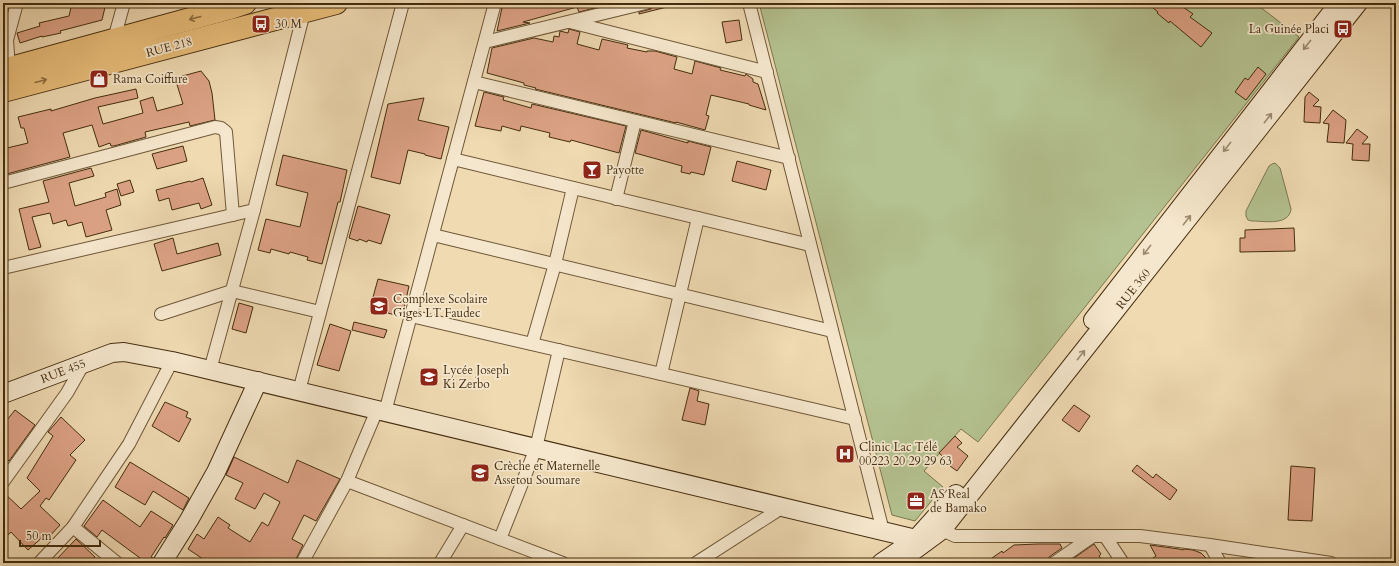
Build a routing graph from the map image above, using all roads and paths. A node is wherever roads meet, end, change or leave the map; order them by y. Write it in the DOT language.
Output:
graph roads {
  1 [pos="17,3"];
  2 [pos="124,3"];
  3 [pos="336,3"];
  4 [pos="403,3"];
  5 [pos="495,3"];
  6 [pos="646,3"];
  7 [pos="749,3"];
  8 [pos="1339,3"];
  9 [pos="1358,3"];
  10 [pos="238,4"];
  11 [pos="304,12"];
  12 [pos="570,22"];
  13 [pos="232,31"];
  14 [pos="5,39"];
  15 [pos="114,39"];
  16 [pos="485,42"];
  17 [pos="6,69"];
  18 [pos="767,72"];
  19 [pos="474,82"];
  20 [pos="3,91"];
  21 [pos="635,121"];
  22 [pos="789,158"];
  23 [pos="453,159"];
  24 [pos="3,183"];
  25 [pos="573,188"];
  26 [pos="616,198"];
  27 [pos="254,210"];
  28 [pos="233,215"];
  29 [pos="698,218"];
  30 [pos="433,235"];
  31 [pos="810,245"];
  32 [pos="555,264"];
  33 [pos="3,268"];
  34 [pos="232,291"];
  35 [pos="680,294"];
  36 [pos="320,312"];
  37 [pos="161,314"];
  38 [pos="411,316"];
  39 [pos="832,331"];
  40 [pos="532,344"];
  41 [pos="560,350"];
  42 [pos="172,361"];
  43 [pos="84,363"];
  44 [pos="210,370"];
  45 [pos="661,374"];
  46 [pos="258,381"];
  47 [pos="299,391"];
  48 [pos="3,394"];
  49 [pos="381,411"];
  50 [pos="854,419"];
  51 [pos="536,448"];
  52 [pos="347,481"];
  53 [pos="3,482"];
  54 [pos="783,507"];
  55 [pos="463,525"];
  56 [pos="73,528"];
  57 [pos="942,530"];
  58 [pos="883,531"];
  59 [pos="1093,536"];
  60 [pos="1105,536"];
  61 [pos="500,539"];
  62 [pos="918,542"];
  63 [pos="1210,545"];
  64 [pos="39,563"];
  65 [pos="117,563"];
  66 [pos="162,563"];
  67 [pos="302,563"];
  68 [pos="440,563"];
  69 [pos="563,563"];
  70 [pos="696,563"];
  71 [pos="881,563"];
  72 [pos="897,563"];
  73 [pos="1054,563"];
  74 [pos="1123,563"];
  75 [pos="1220,563"];
  76 [pos="1331,563"];
  1 -- 14 [label="street"];
  2 -- 15 [label="street"];
  3 -- 11 [label="highway, RUE 218"];
  4 -- 36 [label="street"];
  5 -- 16 [label="street"];
  6 -- 12 [label="street"];
  7 -- 18 [label="street"];
  8 -- 62 [label="main road, RUE 360, one-way"];
  57 -- 9 [label="main road, RUE 360, one-way"];
  10 -- 13 [label="main road"];
  10 -- 15 [label="highway, RUE 218, one-way"];
  11 -- 13 [label="highway, RUE 218"];
  11 -- 27 [label="street"];
  12 -- 16 [label="street"];
  12 -- 18 [label="street"];
  20 -- 13 [label="highway, RUE 218, one-way"];
  14 -- 17 [label="street"];
  15 -- 17 [label="highway, RUE 218"];
  16 -- 19 [label="street"];
  18 -- 22 [label="street"];
  19 -- 21 [label="street"];
  19 -- 23 [label="street"];
  21 -- 22 [label="street"];
  21 -- 26 [label="street"];
  22 -- 31 [label="street"];
  23 -- 25 [label="street"];
  23 -- 30 [label="street"];
  24 -- 28 [label="street"];
  25 -- 26 [label="street"];
  25 -- 32 [label="street"];
  26 -- 29 [label="street"];
  27 -- 28 [label="street"];
  27 -- 34 [label="street"];
  28 -- 33 [label="street"];
  29 -- 31 [label="street"];
  29 -- 35 [label="street"];
  30 -- 32 [label="street"];
  30 -- 38 [label="street"];
  31 -- 39 [label="street"];
  32 -- 35 [label="street"];
  32 -- 40 [label="street"];
  34 -- 36 [label="street"];
  34 -- 37 [label="street"];
  34 -- 44 [label="street"];
  35 -- 39 [label="street"];
  35 -- 45 [label="street"];
  36 -- 47 [label="street"];
  38 -- 40 [label="street"];
  38 -- 49 [label="street"];
  39 -- 50 [label="street"];
  40 -- 41 [label="street"];
  41 -- 45 [label="street"];
  41 -- 51 [label="street"];
  42 -- 43 [label="main road, RUE 455"];
  42 -- 44 [label="main road"];
  42 -- 56 [label="street"];
  43 -- 48 [label="main road, RUE 455"];
  43 -- 53 [label="street"];
  44 -- 46 [label="main road"];
  45 -- 50 [label="street"];
  46 -- 47 [label="main road"];
  46 -- 66 [label="main road"];
  47 -- 49 [label="main road"];
  49 -- 51 [label="main road"];
  49 -- 52 [label="street"];
  50 -- 58 [label="street"];
  51 -- 54 [label="main road"];
  51 -- 61 [label="street"];
  52 -- 55 [label="street"];
  52 -- 67 [label="street"];
  54 -- 58 [label="main road"];
  54 -- 70 [label="street"];
  55 -- 61 [label="street"];
  55 -- 68 [label="street"];
  56 -- 64 [label="street"];
  56 -- 65 [label="street"];
  57 -- 59 [label="street"];
  57 -- 62 [label="main road, RUE 360"];
  58 -- 62 [label="main road"];
  59 -- 60 [label="street"];
  59 -- 73 [label="street"];
  60 -- 63 [label="street"];
  60 -- 74 [label="street"];
  61 -- 69 [label="street"];
  62 -- 71 [label="main road, RUE 360"];
  62 -- 72 [label="main road, RUE 360"];
  63 -- 75 [label="street"];
  63 -- 76 [label="street"];
}
